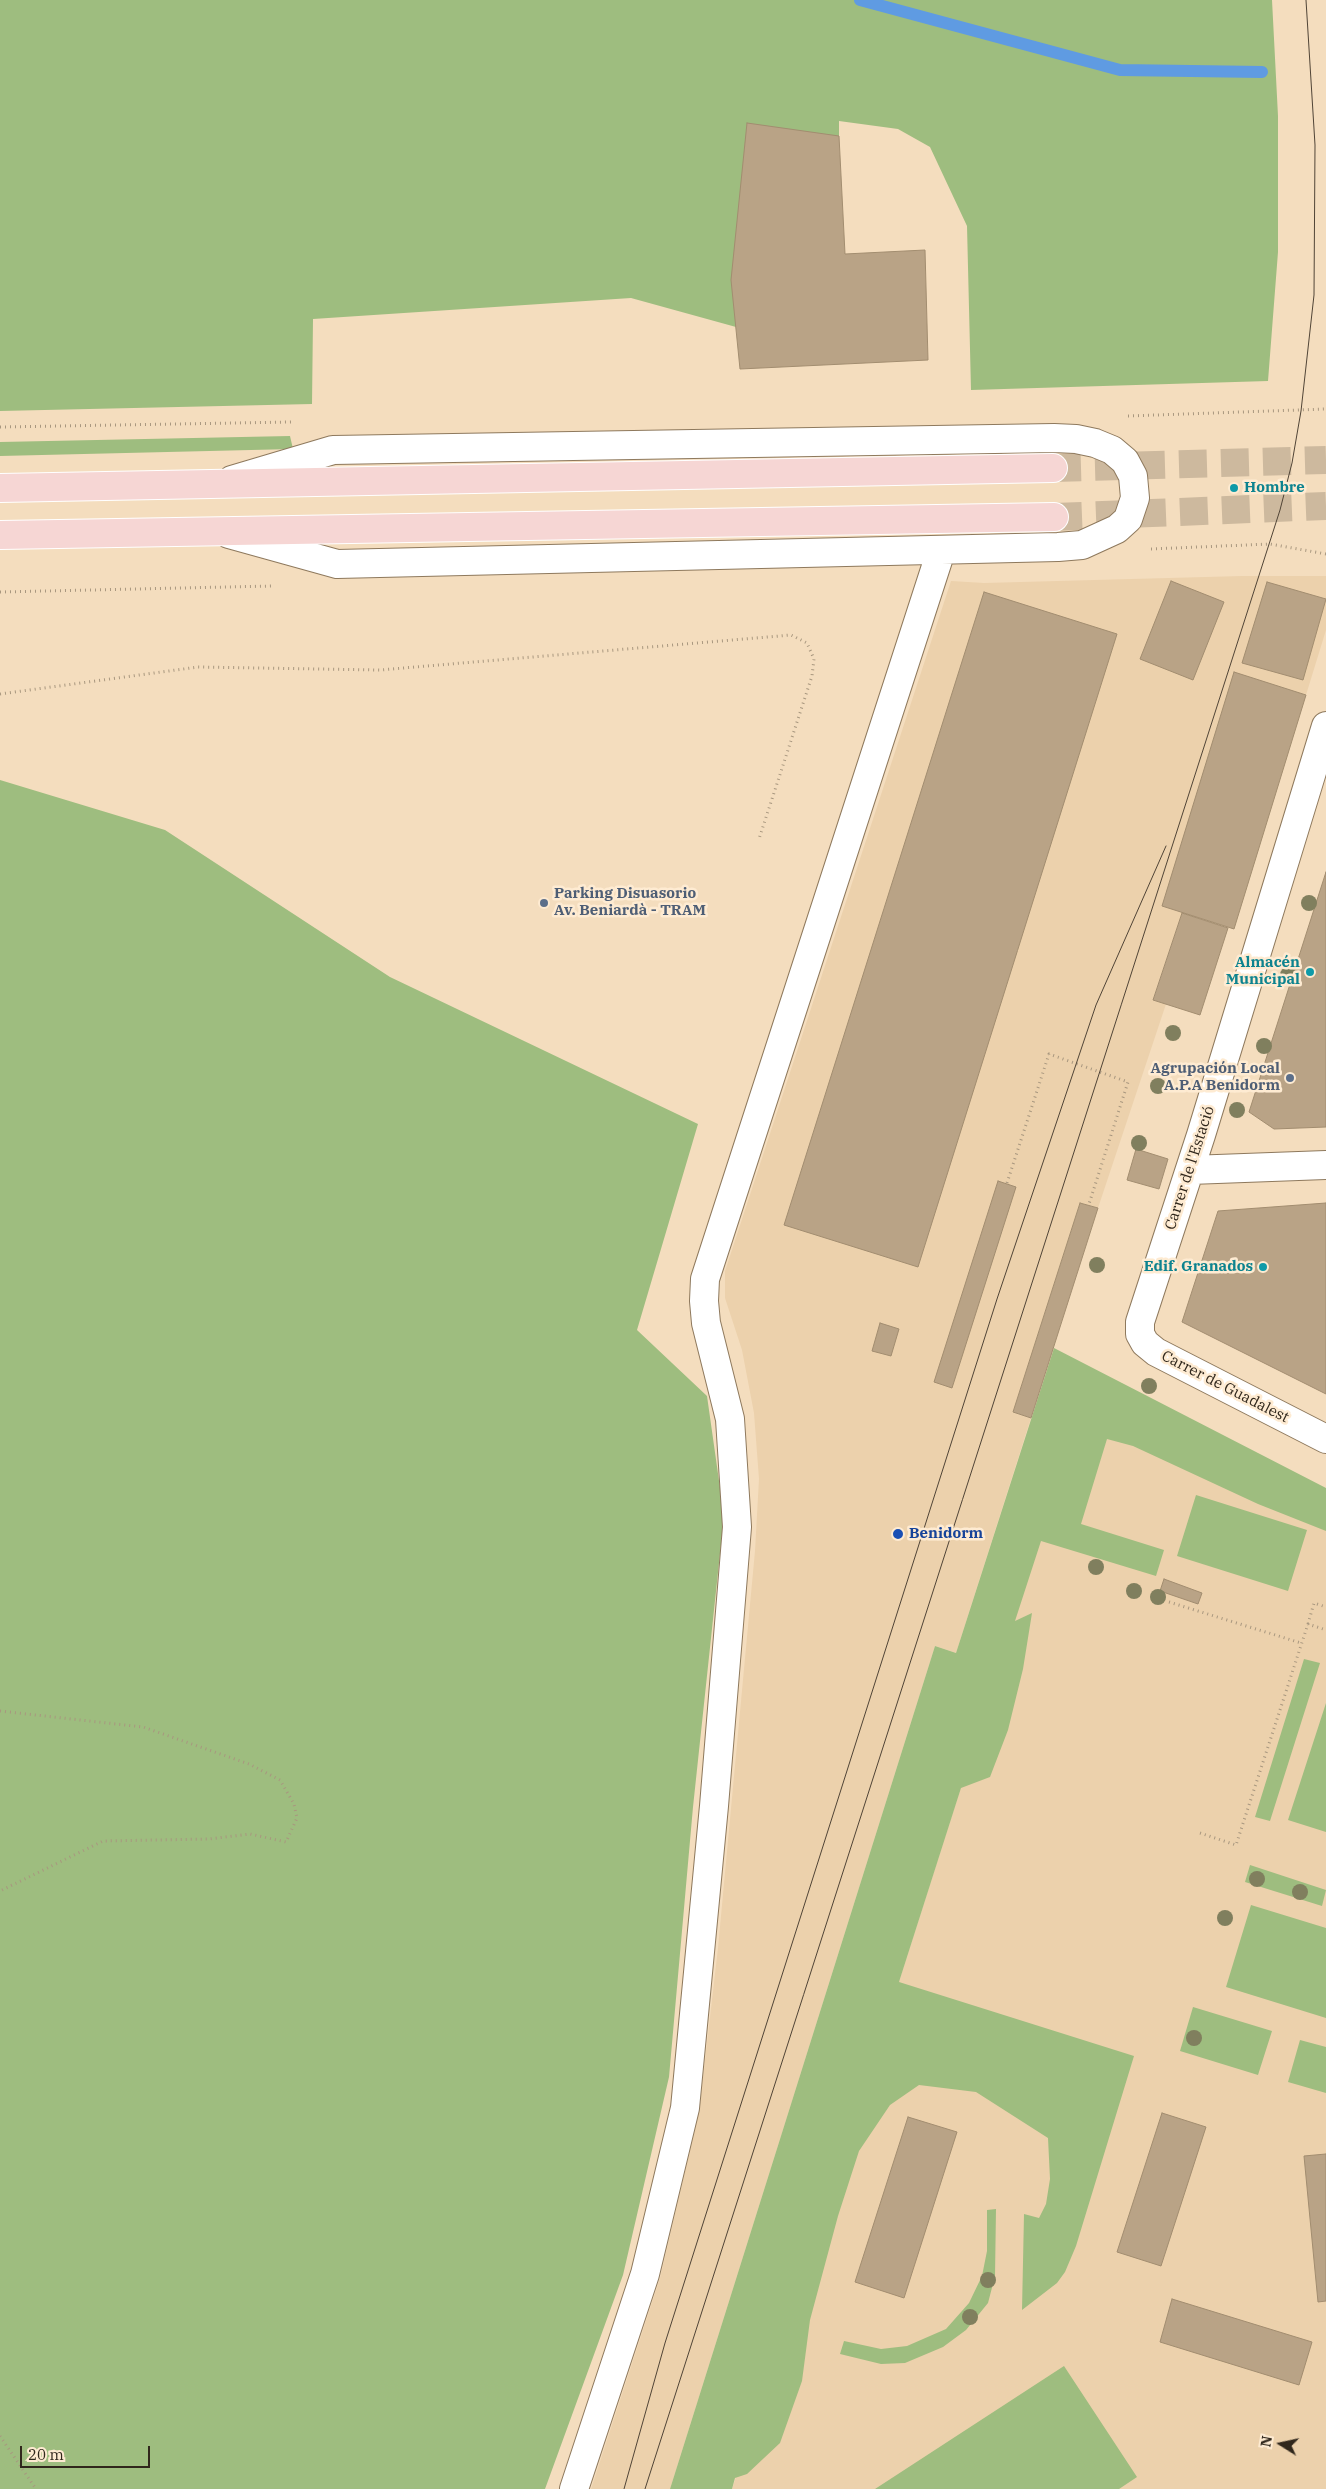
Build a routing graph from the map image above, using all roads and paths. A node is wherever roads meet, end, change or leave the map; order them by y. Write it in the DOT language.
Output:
graph roads {
  1 [pos="1053,468"];
  2 [pos="216,485"];
  3 [pos="0,488"];
  4 [pos="1054,517"];
  5 [pos="216,531"];
  6 [pos="0,535"];
  7 [pos="941,551"];
  8 [pos="0,694"];
  9 [pos="1326,726"];
  10 [pos="759,839"];
  11 [pos="1326,1165"];
  12 [pos="1190,1170"];
  13 [pos="1007,1184"];
  14 [pos="1089,1204"];
  15 [pos="1140,1322"];
  16 [pos="1326,1439"];
  17 [pos="1169,1602"];
  18 [pos="1326,1607"];
  19 [pos="1308,1624"];
  20 [pos="1326,1630"];
  21 [pos="1301,1643"];
  22 [pos="0,1711"];
  23 [pos="1200,1833"];
  24 [pos="0,1891"];
  25 [pos="0,2436"];
  26 [pos="36,2489"];
  27 [pos="574,2489"];
  1 -- 2 [label="main road"];
  2 -- 3 [label="main road"];
  2 -- 7 [label="street"];
  4 -- 5 [label="main road"];
  5 -- 6 [label="main road"];
  5 -- 7 [label="street"];
  7 -- 27 [label="street"];
  8 -- 10 [label="path"];
  9 -- 12 [label="street, Carrer de l'Estació"];
  11 -- 12 [label="street"];
  12 -- 15 [label="street, Carrer de l'Estació"];
  13 -- 14 [label="path"];
  15 -- 16 [label="street, Carrer de Guadalest"];
  17 -- 21 [label="path"];
  18 -- 19 [label="path"];
  19 -- 20 [label="path"];
  19 -- 21 [label="path"];
  21 -- 23 [label="path"];
  22 -- 24 [label="path"];
  25 -- 26 [label="path"];
}
